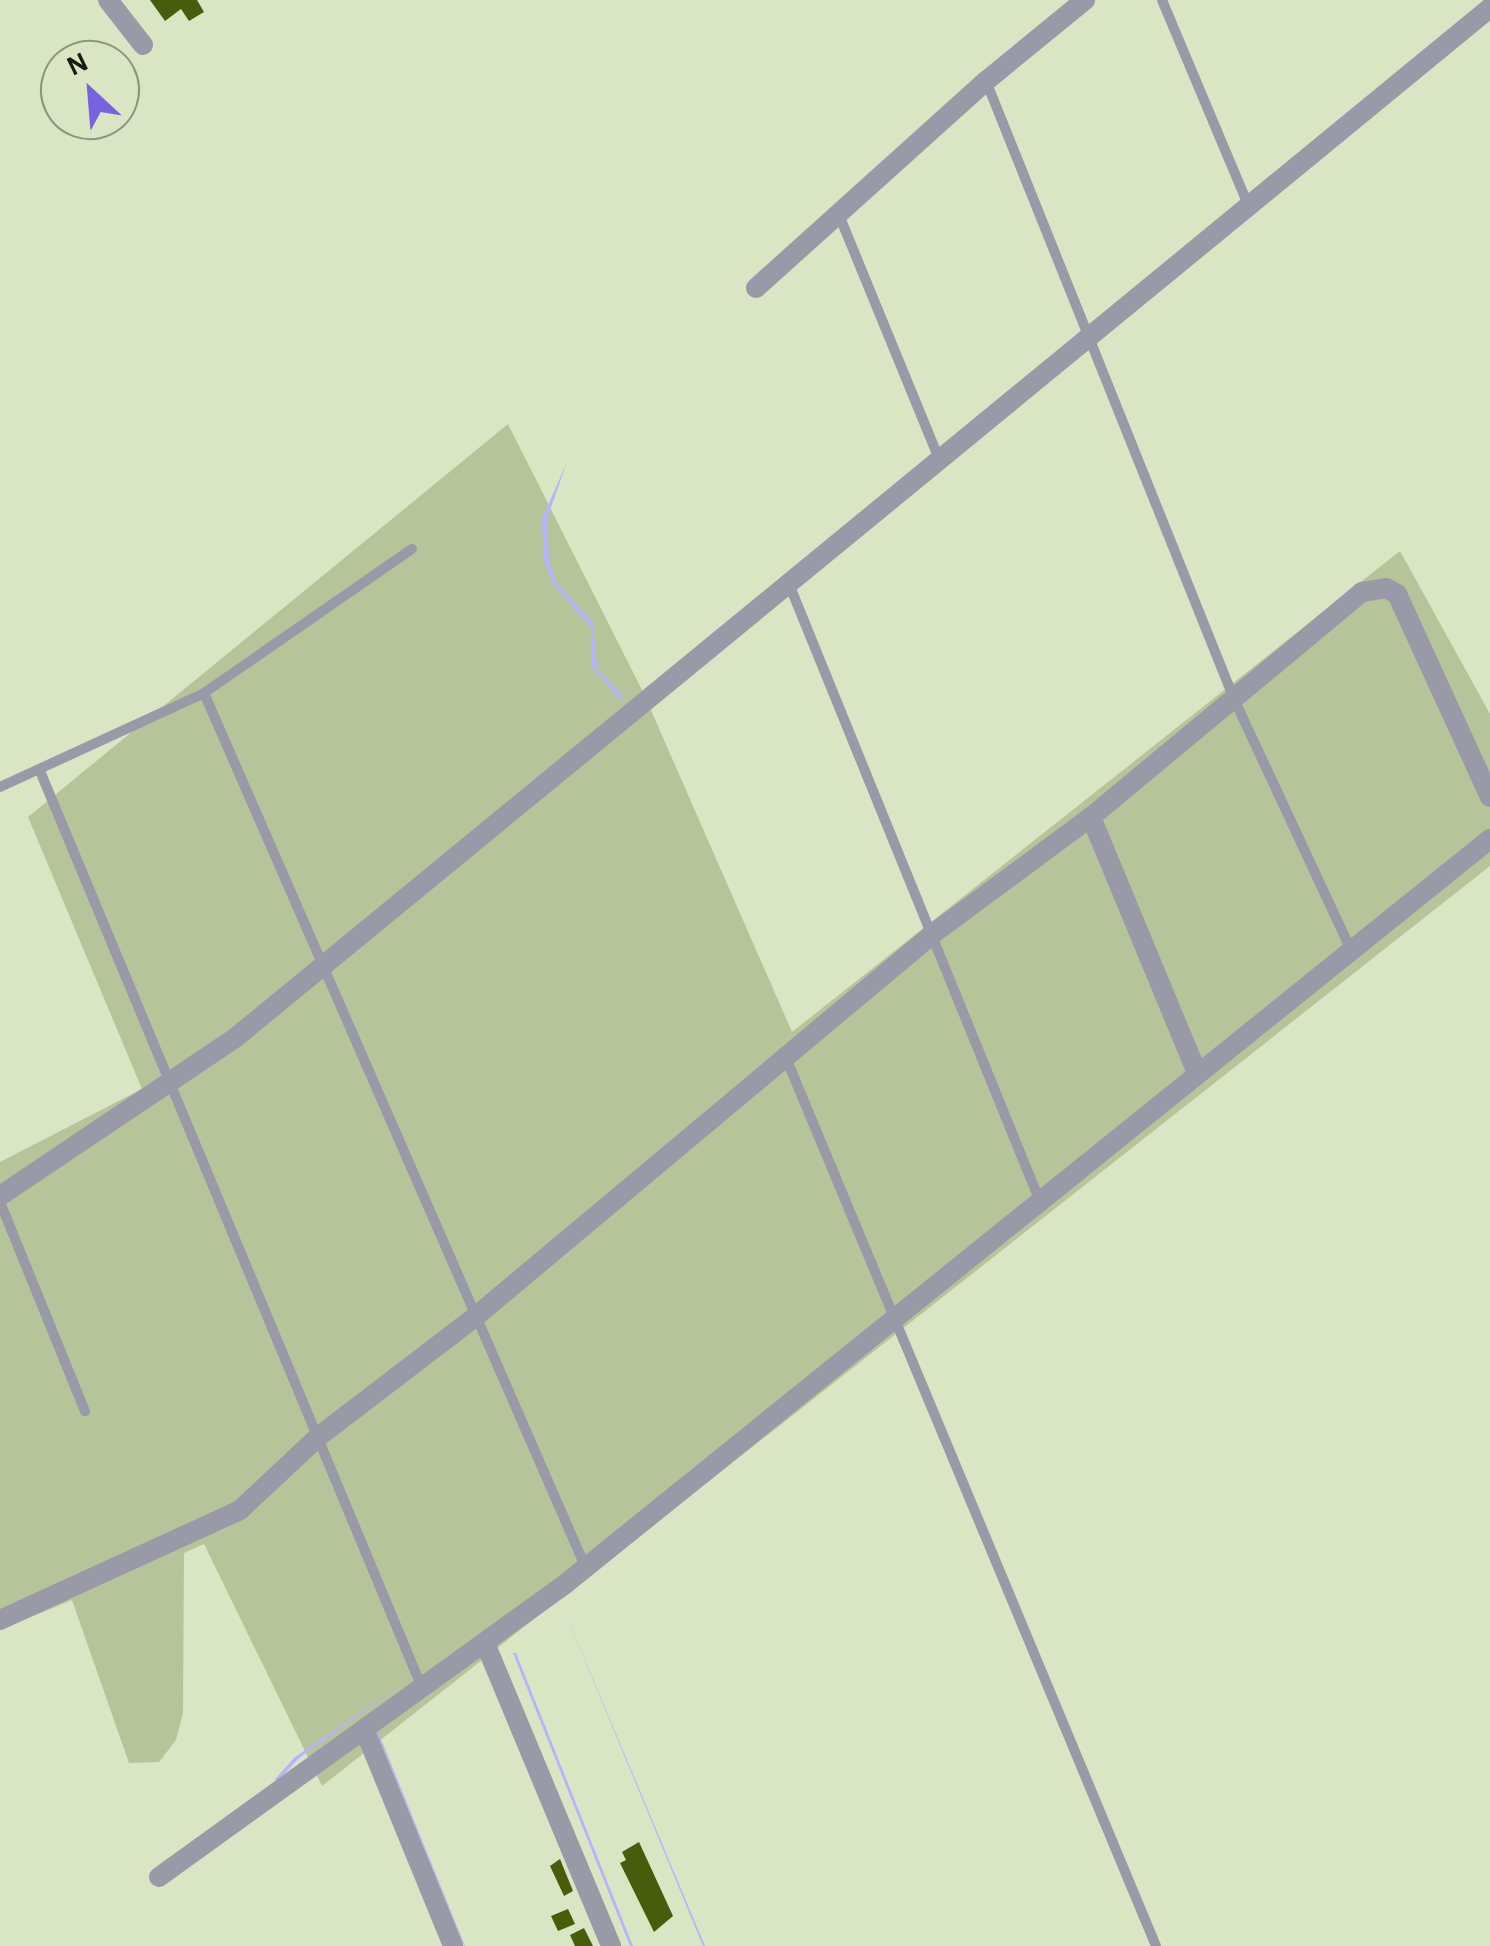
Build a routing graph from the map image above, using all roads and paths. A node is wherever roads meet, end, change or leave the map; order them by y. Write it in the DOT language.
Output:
graph roads {
  1 [pos="108,0"];
  2 [pos="1085,0"];
  3 [pos="1162,0"];
  4 [pos="1490,8"];
  5 [pos="143,46"];
  6 [pos="986,81"];
  7 [pos="1248,204"];
  8 [pos="839,214"];
  9 [pos="756,288"];
  10 [pos="1088,338"];
  11 [pos="939,460"];
  12 [pos="412,549"];
  13 [pos="789,583"];
  14 [pos="204,693"];
  15 [pos="1234,699"];
  16 [pos="40,771"];
  17 [pos="0,787"];
  18 [pos="1490,797"];
  19 [pos="1091,818"];
  20 [pos="1490,839"];
  21 [pos="934,934"];
  22 [pos="1352,951"];
  23 [pos="324,964"];
  24 [pos="786,1058"];
  25 [pos="1197,1073"];
  26 [pos="174,1083"];
  27 [pos="0,1199"];
  28 [pos="1038,1199"];
  29 [pos="891,1317"];
  30 [pos="475,1318"];
  31 [pos="85,1411"];
  32 [pos="318,1437"];
  33 [pos="585,1566"];
  34 [pos="0,1620"];
  35 [pos="485,1643"];
  36 [pos="422,1688"];
  37 [pos="365,1731"];
  38 [pos="159,1877"];
  39 [pos="453,1946"];
  40 [pos="610,1946"];
  41 [pos="1156,1946"];
  1 -- 5 [label="street"];
  2 -- 6 [label="street"];
  3 -- 7 [label="lane"];
  4 -- 7 [label="street"];
  6 -- 8 [label="street"];
  6 -- 10 [label="lane"];
  7 -- 10 [label="street"];
  8 -- 9 [label="street"];
  8 -- 11 [label="lane"];
  10 -- 11 [label="street"];
  10 -- 15 [label="lane"];
  11 -- 13 [label="street"];
  12 -- 14 [label="lane"];
  13 -- 21 [label="lane"];
  13 -- 23 [label="street"];
  14 -- 16 [label="lane"];
  14 -- 23 [label="lane"];
  15 -- 18 [label="street"];
  15 -- 19 [label="street"];
  15 -- 22 [label="lane"];
  16 -- 17 [label="lane"];
  16 -- 26 [label="lane"];
  19 -- 21 [label="street"];
  19 -- 25 [label="street"];
  20 -- 22 [label="street"];
  21 -- 24 [label="street"];
  21 -- 28 [label="lane"];
  22 -- 25 [label="street"];
  23 -- 26 [label="street"];
  23 -- 30 [label="lane"];
  24 -- 29 [label="lane"];
  24 -- 30 [label="street"];
  25 -- 28 [label="street"];
  26 -- 27 [label="street"];
  26 -- 32 [label="lane"];
  27 -- 31 [label="lane"];
  28 -- 29 [label="street"];
  29 -- 33 [label="street"];
  29 -- 41 [label="lane"];
  30 -- 32 [label="street"];
  30 -- 33 [label="lane"];
  32 -- 34 [label="street"];
  32 -- 36 [label="lane"];
  33 -- 35 [label="street"];
  35 -- 36 [label="street"];
  35 -- 40 [label="street"];
  36 -- 37 [label="street"];
  37 -- 38 [label="street"];
  37 -- 39 [label="street"];
}
